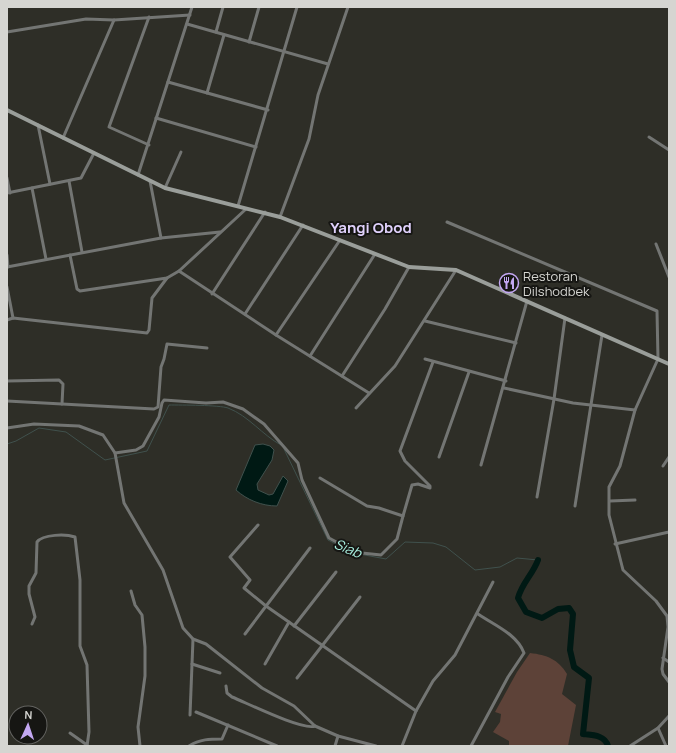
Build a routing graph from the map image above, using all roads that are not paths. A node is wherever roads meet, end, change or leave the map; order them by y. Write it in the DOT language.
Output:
graph roads {
  1 [pos="192,7"];
  2 [pos="223,7"];
  3 [pos="259,7"];
  4 [pos="297,7"];
  5 [pos="348,7"];
  6 [pos="190,15"];
  7 [pos="149,17"];
  8 [pos="114,20"];
  9 [pos="187,24"];
  10 [pos="7,32"];
  11 [pos="216,32"];
  12 [pos="224,35"];
  13 [pos="249,42"];
  14 [pos="284,51"];
  15 [pos="328,64"];
  16 [pos="168,82"];
  17 [pos="207,93"];
  18 [pos="7,110"];
  19 [pos="268,110"];
  20 [pos="156,118"];
  21 [pos="38,126"];
  22 [pos="649,137"];
  23 [pos="63,138"];
  24 [pos="149,146"];
  25 [pos="256,147"];
  26 [pos="669,150"];
  27 [pos="181,152"];
  28 [pos="94,153"];
  29 [pos="138,175"];
  30 [pos="7,178"];
  31 [pos="69,181"];
  32 [pos="150,181"];
  33 [pos="50,184"];
  34 [pos="32,188"];
  35 [pos="165,188"];
  36 [pos="9,193"];
  37 [pos="238,206"];
  38 [pos="246,209"];
  39 [pos="266,212"];
  40 [pos="280,217"];
  41 [pos="446,222"];
  42 [pos="303,225"];
  43 [pos="220,232"];
  44 [pos="161,238"];
  45 [pos="340,240"];
  46 [pos="656,244"];
  47 [pos="82,252"];
  48 [pos="375,254"];
  49 [pos="7,255"];
  50 [pos="70,255"];
  51 [pos="46,259"];
  52 [pos="8,267"];
  53 [pos="409,267"];
  54 [pos="456,270"];
  55 [pos="179,271"];
  56 [pos="669,277"];
  57 [pos="167,278"];
  58 [pos="7,287"];
  59 [pos="212,294"];
  60 [pos="527,301"];
  61 [pos="245,314"];
  62 [pos="13,318"];
  63 [pos="565,318"];
  64 [pos="7,320"];
  65 [pos="425,321"];
  66 [pos="276,335"];
  67 [pos="602,335"];
  68 [pos="516,343"];
  69 [pos="207,348"];
  70 [pos="310,356"];
  71 [pos="425,359"];
  72 [pos="658,359"];
  73 [pos="433,362"];
  74 [pos="669,364"];
  75 [pos="469,372"];
  76 [pos="342,376"];
  77 [pos="7,380"];
  78 [pos="506,381"];
  79 [pos="504,388"];
  80 [pos="369,393"];
  81 [pos="554,399"];
  82 [pos="158,400"];
  83 [pos="7,401"];
  84 [pos="163,401"];
  85 [pos="62,404"];
  86 [pos="591,405"];
  87 [pos="356,408"];
  88 [pos="636,410"];
  89 [pos="7,428"];
  90 [pos="115,453"];
  91 [pos="439,457"];
  92 [pos="669,457"];
  93 [pos="481,465"];
  94 [pos="663,466"];
  95 [pos="320,478"];
  96 [pos="537,497"];
  97 [pos="635,500"];
  98 [pos="610,501"];
  99 [pos="575,506"];
  100 [pos="403,516"];
  101 [pos="258,525"];
  102 [pos="669,532"];
  103 [pos="615,544"];
  104 [pos="310,548"];
  105 [pos="336,572"];
  106 [pos="493,582"];
  107 [pos="132,590"];
  108 [pos="360,597"];
  109 [pos="266,606"];
  110 [pos="478,614"];
  111 [pos="289,622"];
  112 [pos="32,624"];
  113 [pos="294,626"];
  114 [pos="669,627"];
  115 [pos="245,634"];
  116 [pos="193,639"];
  117 [pos="321,645"];
  118 [pos="663,658"];
  119 [pos="669,662"];
  120 [pos="192,664"];
  121 [pos="265,664"];
  122 [pos="220,673"];
  123 [pos="297,678"];
  124 [pos="669,682"];
  125 [pos="226,686"];
  126 [pos="416,711"];
  127 [pos="196,712"];
  128 [pos="190,715"];
  129 [pos="669,716"];
  130 [pos="228,726"];
  131 [pos="315,726"];
  132 [pos="658,728"];
  133 [pos="70,733"];
  134 [pos="338,736"];
  135 [pos="87,746"];
  136 [pos="140,746"];
  137 [pos="189,746"];
  138 [pos="277,746"];
  139 [pos="335,746"];
  140 [pos="376,746"];
  141 [pos="402,746"];
  142 [pos="471,746"];
  143 [pos="630,746"];
  144 [pos="666,746"];
  1 -- 6 [label="street"];
  2 -- 11 [label="street"];
  3 -- 13 [label="street"];
  4 -- 14 [label="street"];
  5 -- 15 [label="street"];
  6 -- 7 [label="street"];
  6 -- 9 [label="street"];
  7 -- 8 [label="street"];
  7 -- 24 [label="street"];
  8 -- 10 [label="street"];
  8 -- 23 [label="street"];
  9 -- 11 [label="street"];
  9 -- 16 [label="street"];
  11 -- 12 [label="street"];
  12 -- 13 [label="street"];
  12 -- 17 [label="street"];
  13 -- 14 [label="street"];
  14 -- 15 [label="street"];
  14 -- 19 [label="street"];
  15 -- 40 [label="street"];
  16 -- 17 [label="street"];
  16 -- 20 [label="street"];
  17 -- 19 [label="street"];
  18 -- 21 [label="street"];
  19 -- 25 [label="street"];
  20 -- 24 [label="street"];
  20 -- 25 [label="street"];
  21 -- 23 [label="street"];
  21 -- 33 [label="street"];
  22 -- 26 [label="street"];
  23 -- 28 [label="street"];
  24 -- 29 [label="street"];
  25 -- 37 [label="street"];
  27 -- 35 [label="street"];
  28 -- 29 [label="street"];
  28 -- 31 [label="street"];
  29 -- 32 [label="street"];
  30 -- 36 [label="street"];
  31 -- 33 [label="street"];
  31 -- 47 [label="street"];
  32 -- 35 [label="street"];
  32 -- 44 [label="street"];
  33 -- 34 [label="street"];
  34 -- 36 [label="street"];
  34 -- 51 [label="street"];
  35 -- 37 [label="street"];
  37 -- 38 [label="street"];
  38 -- 39 [label="street"];
  38 -- 43 [label="street"];
  39 -- 40 [label="street"];
  39 -- 59 [label="street"];
  40 -- 42 [label="street"];
  41 -- 72 [label="street"];
  42 -- 45 [label="street"];
  42 -- 61 [label="street"];
  43 -- 44 [label="street"];
  43 -- 55 [label="street"];
  44 -- 47 [label="street"];
  45 -- 48 [label="street"];
  45 -- 66 [label="street"];
  46 -- 56 [label="street"];
  47 -- 50 [label="street"];
  48 -- 53 [label="street"];
  48 -- 70 [label="street"];
  49 -- 52 [label="street"];
  50 -- 51 [label="street"];
  50 -- 57 [label="street"];
  51 -- 52 [label="street"];
  53 -- 54 [label="street"];
  53 -- 76 [label="street"];
  54 -- 60 [label="street"];
  54 -- 65 [label="street"];
  55 -- 57 [label="street"];
  55 -- 59 [label="street"];
  57 -- 62 [label="street"];
  58 -- 62 [label="street"];
  59 -- 61 [label="street"];
  60 -- 63 [label="street"];
  60 -- 68 [label="street"];
  61 -- 66 [label="street"];
  62 -- 64 [label="street"];
  63 -- 67 [label="street"];
  63 -- 81 [label="street"];
  65 -- 68 [label="street"];
  65 -- 80 [label="street"];
  66 -- 70 [label="street"];
  67 -- 72 [label="street"];
  67 -- 86 [label="street"];
  68 -- 78 [label="street"];
  69 -- 82 [label="street"];
  70 -- 76 [label="street"];
  71 -- 73 [label="street"];
  72 -- 74 [label="street"];
  72 -- 88 [label="street"];
  73 -- 75 [label="street"];
  73 -- 100 [label="street"];
  75 -- 78 [label="street"];
  75 -- 91 [label="street"];
  76 -- 80 [label="street"];
  77 -- 85 [label="street"];
  78 -- 79 [label="street"];
  79 -- 81 [label="street"];
  79 -- 93 [label="street"];
  80 -- 87 [label="street"];
  81 -- 86 [label="street"];
  81 -- 96 [label="street"];
  82 -- 84 [label="street"];
  82 -- 85 [label="street"];
  83 -- 85 [label="street"];
  84 -- 90 [label="street"];
  84 -- 100 [label="street"];
  86 -- 88 [label="street"];
  86 -- 99 [label="street"];
  88 -- 98 [label="street"];
  89 -- 90 [label="street"];
  90 -- 116 [label="street"];
  92 -- 94 [label="street"];
  95 -- 100 [label="street"];
  97 -- 98 [label="street"];
  98 -- 103 [label="street"];
  101 -- 109 [label="street"];
  102 -- 103 [label="street"];
  103 -- 114 [label="street"];
  104 -- 109 [label="street"];
  105 -- 113 [label="street"];
  106 -- 110 [label="street"];
  107 -- 136 [label="street"];
  108 -- 117 [label="street"];
  109 -- 111 [label="street"];
  109 -- 115 [label="street"];
  110 -- 126 [label="street"];
  110 -- 142 [label="street"];
  111 -- 113 [label="street"];
  111 -- 121 [label="street"];
  112 -- 135 [label="street"];
  113 -- 117 [label="street"];
  114 -- 118 [label="street"];
  116 -- 120 [label="street"];
  116 -- 131 [label="street"];
  117 -- 123 [label="street"];
  117 -- 126 [label="street"];
  118 -- 119 [label="street"];
  118 -- 124 [label="street"];
  120 -- 122 [label="street"];
  120 -- 128 [label="street"];
  125 -- 131 [label="street"];
  126 -- 141 [label="street"];
  127 -- 130 [label="street"];
  129 -- 132 [label="street"];
  130 -- 137 [label="street"];
  130 -- 138 [label="street"];
  131 -- 134 [label="street"];
  132 -- 143 [label="street"];
  132 -- 144 [label="street"];
  133 -- 135 [label="street"];
  134 -- 139 [label="street"];
  134 -- 140 [label="street"];
}
